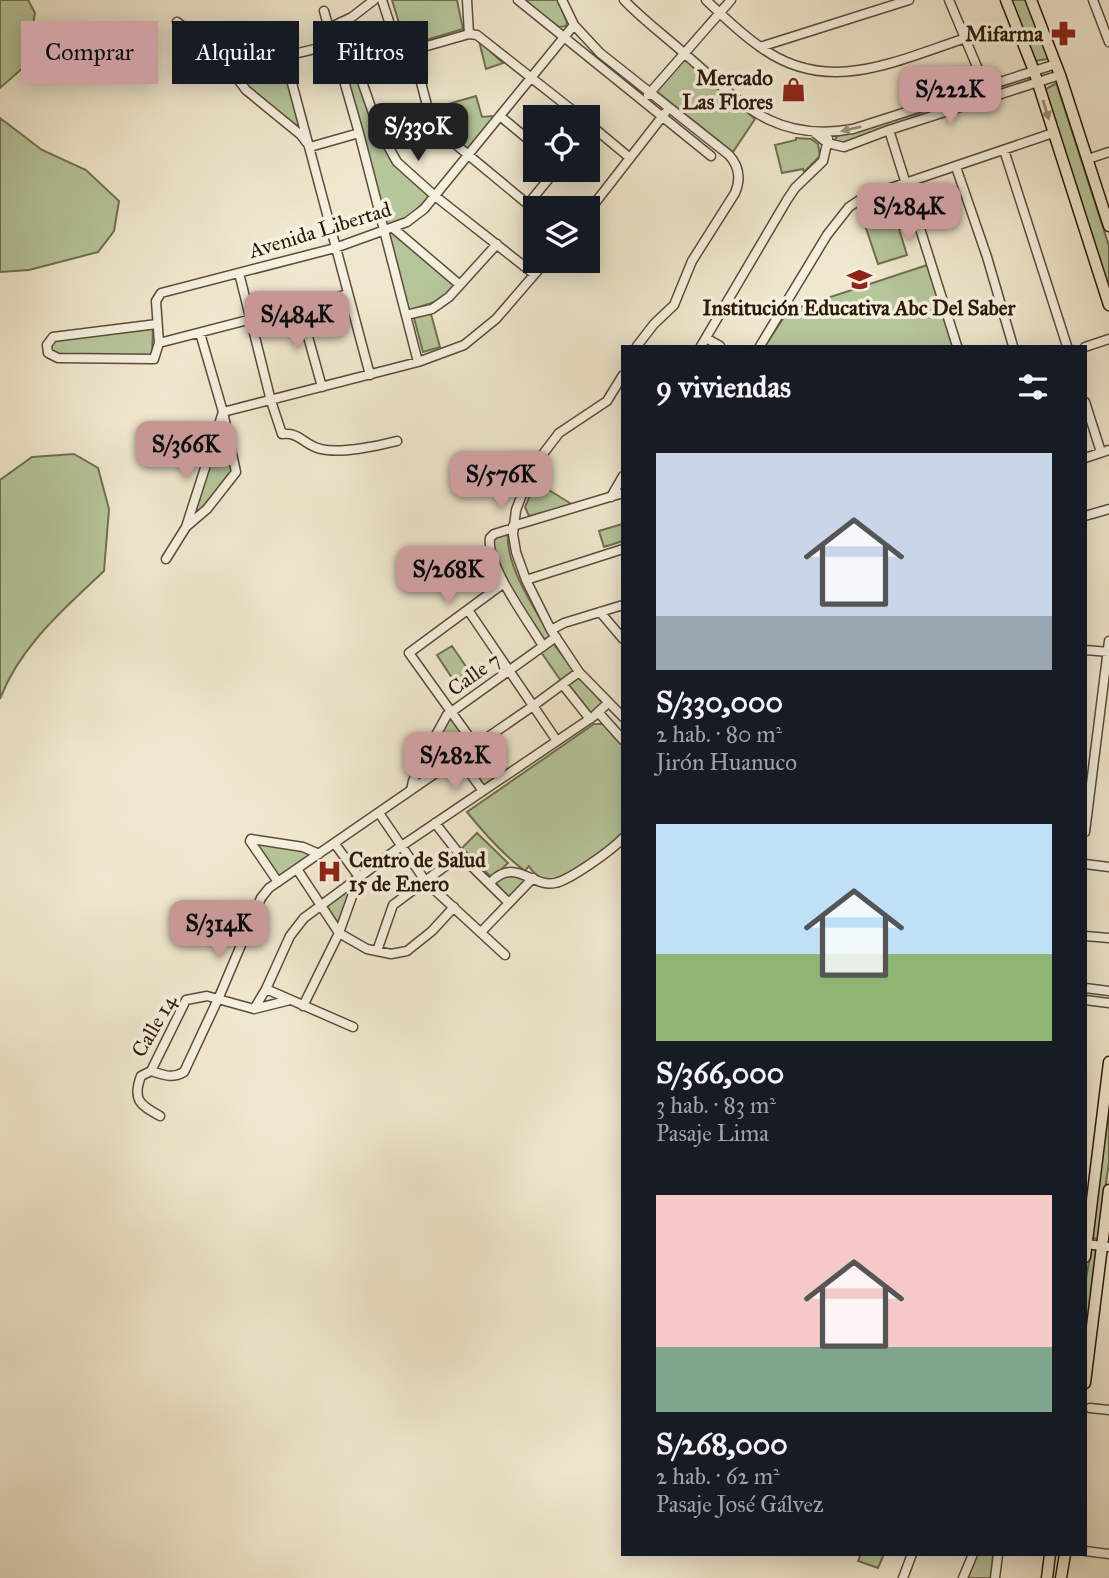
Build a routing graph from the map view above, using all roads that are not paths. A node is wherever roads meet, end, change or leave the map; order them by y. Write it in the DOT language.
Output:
graph roads {
  1 [pos="374,0"];
  2 [pos="382,0"];
  3 [pos="467,0"];
  4 [pos="518,0"];
  5 [pos="562,0"];
  6 [pos="624,0"];
  7 [pos="706,0"];
  8 [pos="731,0"];
  9 [pos="909,0"];
  10 [pos="949,0"];
  11 [pos="1006,0"];
  12 [pos="1031,0"];
  13 [pos="1093,0"];
  14 [pos="324,11"];
  15 [pos="720,13"];
  16 [pos="327,21"];
  17 [pos="343,21"];
  18 [pos="389,21"];
  19 [pos="573,25"];
  20 [pos="469,34"];
  21 [pos="564,36"];
  22 [pos="966,38"];
  23 [pos="1109,42"];
  24 [pos="428,47"];
  25 [pos="760,47"];
  26 [pos="685,54"];
  27 [pos="1058,69"];
  28 [pos="1034,71"];
  29 [pos="531,77"];
  30 [pos="1038,82"];
  31 [pos="241,84"];
  32 [pos="292,84"];
  33 [pos="345,84"];
  34 [pos="363,84"];
  35 [pos="421,84"];
  36 [pos="985,86"];
  37 [pos="650,92"];
  38 [pos="644,100"];
  39 [pos="566,105"];
  40 [pos="666,112"];
  41 [pos="500,116"];
  42 [pos="889,130"];
  43 [pos="359,133"];
  44 [pos="815,133"];
  45 [pos="830,133"];
  46 [pos="1053,133"];
  47 [pos="600,134"];
  48 [pos="523,135"];
  49 [pos="827,143"];
  50 [pos="310,147"];
  51 [pos="1004,150"];
  52 [pos="1109,152"];
  53 [pos="468,155"];
  54 [pos="711,156"];
  55 [pos="630,158"];
  56 [pos="1088,159"];
  57 [pos="956,167"];
  58 [pos="904,183"];
  59 [pos="435,196"];
  60 [pos="600,197"];
  61 [pos="523,200"];
  62 [pos="1106,209"];
  63 [pos="1109,226"];
  64 [pos="389,230"];
  65 [pos="497,244"];
  66 [pos="335,248"];
  67 [pos="239,273"];
  68 [pos="534,274"];
  69 [pos="460,285"];
  70 [pos="348,294"];
  71 [pos="1109,305"];
  72 [pos="300,308"];
  73 [pos="407,315"];
  74 [pos="251,320"];
  75 [pos="157,324"];
  76 [pos="200,333"];
  77 [pos="1109,339"];
  78 [pos="703,342"];
  79 [pos="159,343"];
  80 [pos="638,345"];
  81 [pos="761,345"];
  82 [pos="957,345"];
  83 [pos="1013,345"];
  84 [pos="1067,345"];
  85 [pos="1087,346"];
  86 [pos="418,362"];
  87 [pos="370,375"];
  88 [pos="621,378"];
  89 [pos="322,387"];
  90 [pos="271,401"];
  91 [pos="1087,407"];
  92 [pos="223,412"];
  93 [pos="397,441"];
  94 [pos="1105,451"];
  95 [pos="1087,457"];
  96 [pos="621,480"];
  97 [pos="621,494"];
  98 [pos="611,497"];
  99 [pos="1109,509"];
  100 [pos="1087,515"];
  101 [pos="186,527"];
  102 [pos="510,528"];
  103 [pos="621,550"];
  104 [pos="166,559"];
  105 [pos="526,580"];
  106 [pos="504,583"];
  107 [pos="621,606"];
  108 [pos="468,610"];
  109 [pos="600,612"];
  110 [pos="553,634"];
  111 [pos="621,637"];
  112 [pos="1109,642"];
  113 [pos="543,646"];
  114 [pos="1087,649"];
  115 [pos="1108,652"];
  116 [pos="579,671"];
  117 [pos="509,672"];
  118 [pos="563,685"];
  119 [pos="608,703"];
  120 [pos="533,706"];
  121 [pos="452,711"];
  122 [pos="598,712"];
  123 [pos="621,715"];
  124 [pos="590,719"];
  125 [pos="621,738"];
  126 [pos="557,741"];
  127 [pos="475,745"];
  128 [pos="458,757"];
  129 [pos="411,790"];
  130 [pos="483,791"];
  131 [pos="379,813"];
  132 [pos="1087,816"];
  133 [pos="435,823"];
  134 [pos="621,840"];
  135 [pos="335,844"];
  136 [pos="400,846"];
  137 [pos="319,854"];
  138 [pos="460,855"];
  139 [pos="1087,864"];
  140 [pos="1109,867"];
  141 [pos="297,869"];
  142 [pos="359,877"];
  143 [pos="533,878"];
  144 [pos="278,882"];
  145 [pos="426,882"];
  146 [pos="490,883"];
  147 [pos="509,903"];
  148 [pos="322,905"];
  149 [pos="454,907"];
  150 [pos="482,932"];
  151 [pos="339,933"];
  152 [pos="1087,936"];
  153 [pos="1109,938"];
  154 [pos="377,951"];
  155 [pos="505,955"];
  156 [pos="1087,988"];
  157 [pos="266,989"];
  158 [pos="1109,991"];
  159 [pos="219,997"];
  160 [pos="290,1000"];
  161 [pos="1087,1000"];
  162 [pos="1109,1003"];
  163 [pos="303,1006"];
  164 [pos="254,1009"];
  165 [pos="353,1027"];
  166 [pos="1109,1062"];
  167 [pos="151,1071"];
  168 [pos="160,1116"];
  169 [pos="1090,1182"];
  170 [pos="1109,1190"];
  171 [pos="1087,1244"];
  172 [pos="1106,1246"];
  173 [pos="1087,1370"];
  174 [pos="1090,1408"];
  175 [pos="1109,1410"];
  176 [pos="1087,1551"];
  177 [pos="1109,1554"];
  178 [pos="911,1556"];
  179 [pos="972,1556"];
  180 [pos="998,1556"];
  181 [pos="1050,1556"];
  182 [pos="1065,1556"];
  183 [pos="903,1578"];
  184 [pos="963,1578"];
  185 [pos="995,1578"];
  186 [pos="1047,1578"];
  187 [pos="1061,1578"];
  1 -- 17 [label="street"];
  2 -- 18 [label="street"];
  3 -- 20 [label="street"];
  4 -- 21 [label="street"];
  5 -- 19 [label="street"];
  6 -- 26 [label="street"];
  7 -- 15 [label="street"];
  8 -- 15 [label="street"];
  9 -- 25 [label="street"];
  10 -- 22 [label="street"];
  11 -- 28 [label="main road"];
  12 -- 27 [label="main road"];
  13 -- 23 [label="street"];
  14 -- 16 [label="street"];
  15 -- 25 [label="street"];
  15 -- 26 [label="street"];
  19 -- 21 [label="street, Avenida Libertad"];
  19 -- 37 [label="street"];
  20 -- 24 [label="street"];
  20 -- 29 [label="street"];
  21 -- 29 [label="street, Avenida Libertad"];
  21 -- 38 [label="street"];
  22 -- 25 [label="street"];
  22 -- 36 [label="street"];
  26 -- 37 [label="street"];
  26 -- 44 [label="street"];
  27 -- 28 [label="street"];
  27 -- 30 [label="street"];
  27 -- 56 [label="main road"];
  28 -- 30 [label="main road"];
  28 -- 36 [label="street"];
  29 -- 39 [label="street"];
  29 -- 41 [label="street, Avenida Libertad"];
  30 -- 42 [label="street"];
  30 -- 46 [label="main road, one-way"];
  31 -- 50 [label="street"];
  32 -- 50 [label="street"];
  33 -- 43 [label="street"];
  34 -- 59 [label="street"];
  35 -- 53 [label="street"];
  36 -- 45 [label="street, one-way"];
  37 -- 38 [label="street"];
  37 -- 40 [label="street"];
  38 -- 40 [label="street"];
  40 -- 54 [label="street"];
  40 -- 55 [label="street"];
  40 -- 80 [label="street"];
  41 -- 48 [label="street"];
  41 -- 53 [label="street, Avenida Libertad"];
  42 -- 49 [label="street"];
  42 -- 58 [label="street"];
  43 -- 50 [label="street"];
  43 -- 64 [label="street"];
  44 -- 45 [label="street"];
  44 -- 49 [label="street"];
  45 -- 49 [label="street"];
  46 -- 51 [label="street"];
  46 -- 71 [label="main road"];
  47 -- 55 [label="street"];
  49 -- 78 [label="street"];
  50 -- 66 [label="street"];
  51 -- 57 [label="street"];
  51 -- 84 [label="street"];
  52 -- 56 [label="street"];
  53 -- 59 [label="street, Avenida Libertad"];
  53 -- 61 [label="street"];
  55 -- 60 [label="street"];
  56 -- 62 [label="main road"];
  57 -- 58 [label="street"];
  57 -- 83 [label="street"];
  58 -- 81 [label="street"];
  58 -- 82 [label="street"];
  59 -- 64 [label="street, Avenida Libertad"];
  59 -- 65 [label="street"];
  62 -- 63 [label="main road"];
  64 -- 66 [label="street, Avenida Libertad"];
  64 -- 69 [label="street"];
  64 -- 73 [label="street"];
  65 -- 68 [label="street"];
  65 -- 69 [label="street"];
  66 -- 67 [label="street, Avenida Libertad"];
  66 -- 70 [label="street"];
  67 -- 74 [label="street"];
  67 -- 75 [label="street, Avenida Libertad"];
  68 -- 86 [label="street"];
  69 -- 73 [label="street"];
  70 -- 72 [label="street"];
  70 -- 87 [label="street"];
  72 -- 74 [label="street"];
  72 -- 89 [label="street"];
  73 -- 86 [label="street"];
  74 -- 76 [label="street"];
  74 -- 90 [label="street"];
  75 -- 79 [label="street"];
  75 -- 79 [label="street"];
  76 -- 79 [label="street"];
  76 -- 92 [label="street"];
  77 -- 85 [label="street"];
  86 -- 87 [label="street"];
  87 -- 89 [label="street"];
  88 -- 102 [label="street"];
  89 -- 90 [label="street"];
  90 -- 92 [label="street"];
  90 -- 93 [label="street"];
  91 -- 94 [label="street"];
  92 -- 101 [label="street"];
  92 -- 101 [label="street"];
  94 -- 95 [label="street"];
  96 -- 98 [label="street"];
  97 -- 98 [label="street"];
  98 -- 102 [label="street"];
  99 -- 100 [label="street"];
  101 -- 104 [label="street"];
  102 -- 105 [label="street"];
  102 -- 106 [label="street"];
  103 -- 105 [label="street"];
  105 -- 110 [label="street"];
  106 -- 108 [label="street"];
  106 -- 113 [label="street"];
  107 -- 109 [label="street, Calle 7"];
  108 -- 117 [label="street"];
  108 -- 121 [label="street"];
  109 -- 110 [label="street, Calle 7"];
  109 -- 111 [label="street"];
  110 -- 113 [label="street, Calle 7"];
  110 -- 116 [label="street"];
  112 -- 115 [label="street"];
  113 -- 117 [label="street, Calle 7"];
  114 -- 115 [label="street"];
  115 -- 132 [label="street"];
  116 -- 118 [label="street"];
  116 -- 119 [label="street"];
  117 -- 120 [label="street"];
  117 -- 121 [label="street, Calle 7"];
  118 -- 120 [label="street"];
  118 -- 124 [label="street"];
  119 -- 122 [label="street"];
  119 -- 123 [label="street"];
  120 -- 126 [label="street"];
  120 -- 127 [label="street"];
  121 -- 127 [label="street"];
  121 -- 129 [label="street, Calle 7"];
  122 -- 124 [label="street"];
  122 -- 125 [label="street"];
  124 -- 126 [label="street"];
  126 -- 130 [label="street"];
  127 -- 128 [label="street"];
  128 -- 129 [label="street"];
  128 -- 130 [label="street"];
  129 -- 131 [label="street"];
  130 -- 133 [label="street"];
  131 -- 135 [label="street"];
  131 -- 136 [label="street"];
  133 -- 136 [label="street"];
  133 -- 138 [label="street"];
  134 -- 143 [label="street"];
  135 -- 137 [label="street"];
  135 -- 142 [label="street"];
  136 -- 142 [label="street"];
  136 -- 145 [label="street"];
  137 -- 141 [label="street"];
  137 -- 144 [label="street"];
  138 -- 145 [label="street"];
  138 -- 146 [label="street"];
  139 -- 140 [label="street"];
  141 -- 144 [label="street"];
  141 -- 148 [label="street"];
  142 -- 148 [label="street"];
  142 -- 151 [label="street"];
  143 -- 146 [label="street"];
  143 -- 147 [label="street"];
  144 -- 159 [label="street"];
  145 -- 149 [label="street"];
  145 -- 154 [label="street"];
  146 -- 147 [label="street"];
  147 -- 150 [label="street"];
  148 -- 151 [label="street"];
  148 -- 157 [label="street"];
  149 -- 150 [label="street"];
  149 -- 154 [label="street"];
  150 -- 155 [label="street"];
  151 -- 154 [label="street"];
  151 -- 163 [label="street"];
  152 -- 153 [label="street"];
  156 -- 158 [label="street"];
  157 -- 160 [label="street"];
  157 -- 164 [label="street"];
  159 -- 164 [label="street, Calle 14"];
  159 -- 167 [label="street, Calle 14"];
  159 -- 167 [label="street"];
  160 -- 163 [label="street"];
  160 -- 164 [label="street"];
  161 -- 162 [label="street"];
  163 -- 165 [label="street"];
  166 -- 169 [label="main road"];
  167 -- 168 [label="street, Calle 14"];
  169 -- 171 [label="main road"];
  170 -- 172 [label="main road"];
  171 -- 172 [label="street"];
  172 -- 173 [label="main road"];
  174 -- 175 [label="street"];
  176 -- 177 [label="street"];
  178 -- 183 [label="street"];
  179 -- 184 [label="street"];
  180 -- 185 [label="street"];
  181 -- 186 [label="main road"];
  182 -- 187 [label="main road"];
}
